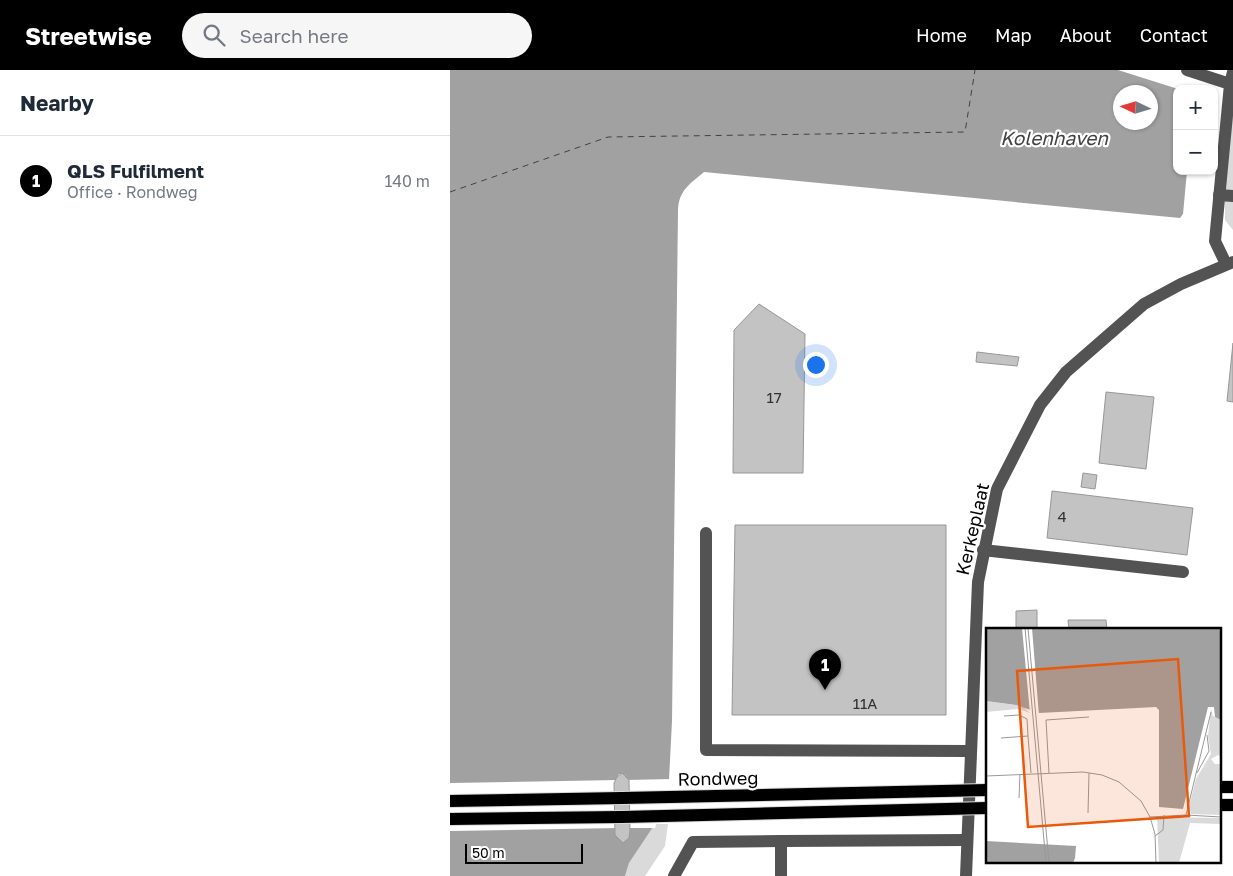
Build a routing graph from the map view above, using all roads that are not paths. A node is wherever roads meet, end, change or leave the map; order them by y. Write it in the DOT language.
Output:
graph roads {
  1 [pos="1187,70"];
  2 [pos="1232,78"];
  3 [pos="1219,195"];
  4 [pos="1233,196"];
  5 [pos="1230,263"];
  6 [pos="706,533"];
  7 [pos="983,550"];
  8 [pos="1182,572"];
  9 [pos="969,751"];
  10 [pos="1220,787"];
  11 [pos="1233,787"];
  12 [pos="986,790"];
  13 [pos="450,802"];
  14 [pos="1233,804"];
  15 [pos="1220,805"];
  16 [pos="986,808"];
  17 [pos="450,819"];
  18 [pos="967,840"];
  19 [pos="781,841"];
  20 [pos="952,872"];
  21 [pos="966,874"];
  22 [pos="674,876"];
  23 [pos="781,876"];
  1 -- 2 [label="street, Kerkeplaat"];
  2 -- 3 [label="street, Kerkeplaat"];
  3 -- 4 [label="street"];
  3 -- 5 [label="street, Kerkeplaat"];
  5 -- 7 [label="street, Kerkeplaat"];
  6 -- 9 [label="street"];
  7 -- 8 [label="street"];
  7 -- 9 [label="street, Kerkeplaat"];
  9 -- 18 [label="street, Kerkeplaat"];
  10 -- 11 [label="main road"];
  12 -- 13 [label="main road, Rondweg, bridge"];
  14 -- 15 [label="main road"];
  16 -- 17 [label="main road, Rondweg, bridge"];
  18 -- 19 [label="street"];
  18 -- 21 [label="street, Kerkeplaat"];
  19 -- 22 [label="street"];
  19 -- 23 [label="street"];
  20 -- 21 [label="street"];
}
